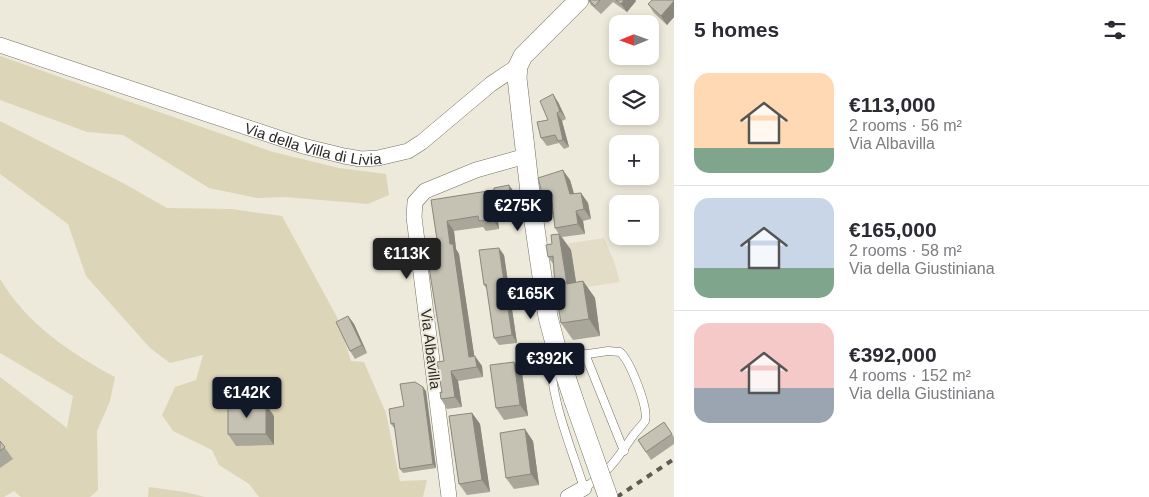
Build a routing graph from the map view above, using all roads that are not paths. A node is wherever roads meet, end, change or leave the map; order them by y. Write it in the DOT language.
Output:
graph roads {
  1 [pos="579,0"];
  2 [pos="0,45"];
  3 [pos="518,66"];
  4 [pos="526,156"];
  5 [pos="551,331"];
  6 [pos="585,354"];
  7 [pos="559,358"];
  8 [pos="624,451"];
  9 [pos="584,488"];
  10 [pos="449,497"];
  11 [pos="568,497"];
  12 [pos="608,497"];
  1 -- 3 [label="street, Via della Villa di Livia"];
  2 -- 3 [label="street, Via della Villa di Livia"];
  3 -- 4 [label="street"];
  4 -- 5 [label="street"];
  4 -- 10 [label="street, Via Albavilla"];
  5 -- 7 [label="street"];
  5 -- 9 [label="lane"];
  6 -- 7 [label="lane"];
  6 -- 8 [label="lane"];
  6 -- 8 [label="lane"];
  7 -- 12 [label="street, bridge"];
  8 -- 9 [label="lane"];
  9 -- 11 [label="street"];
}
